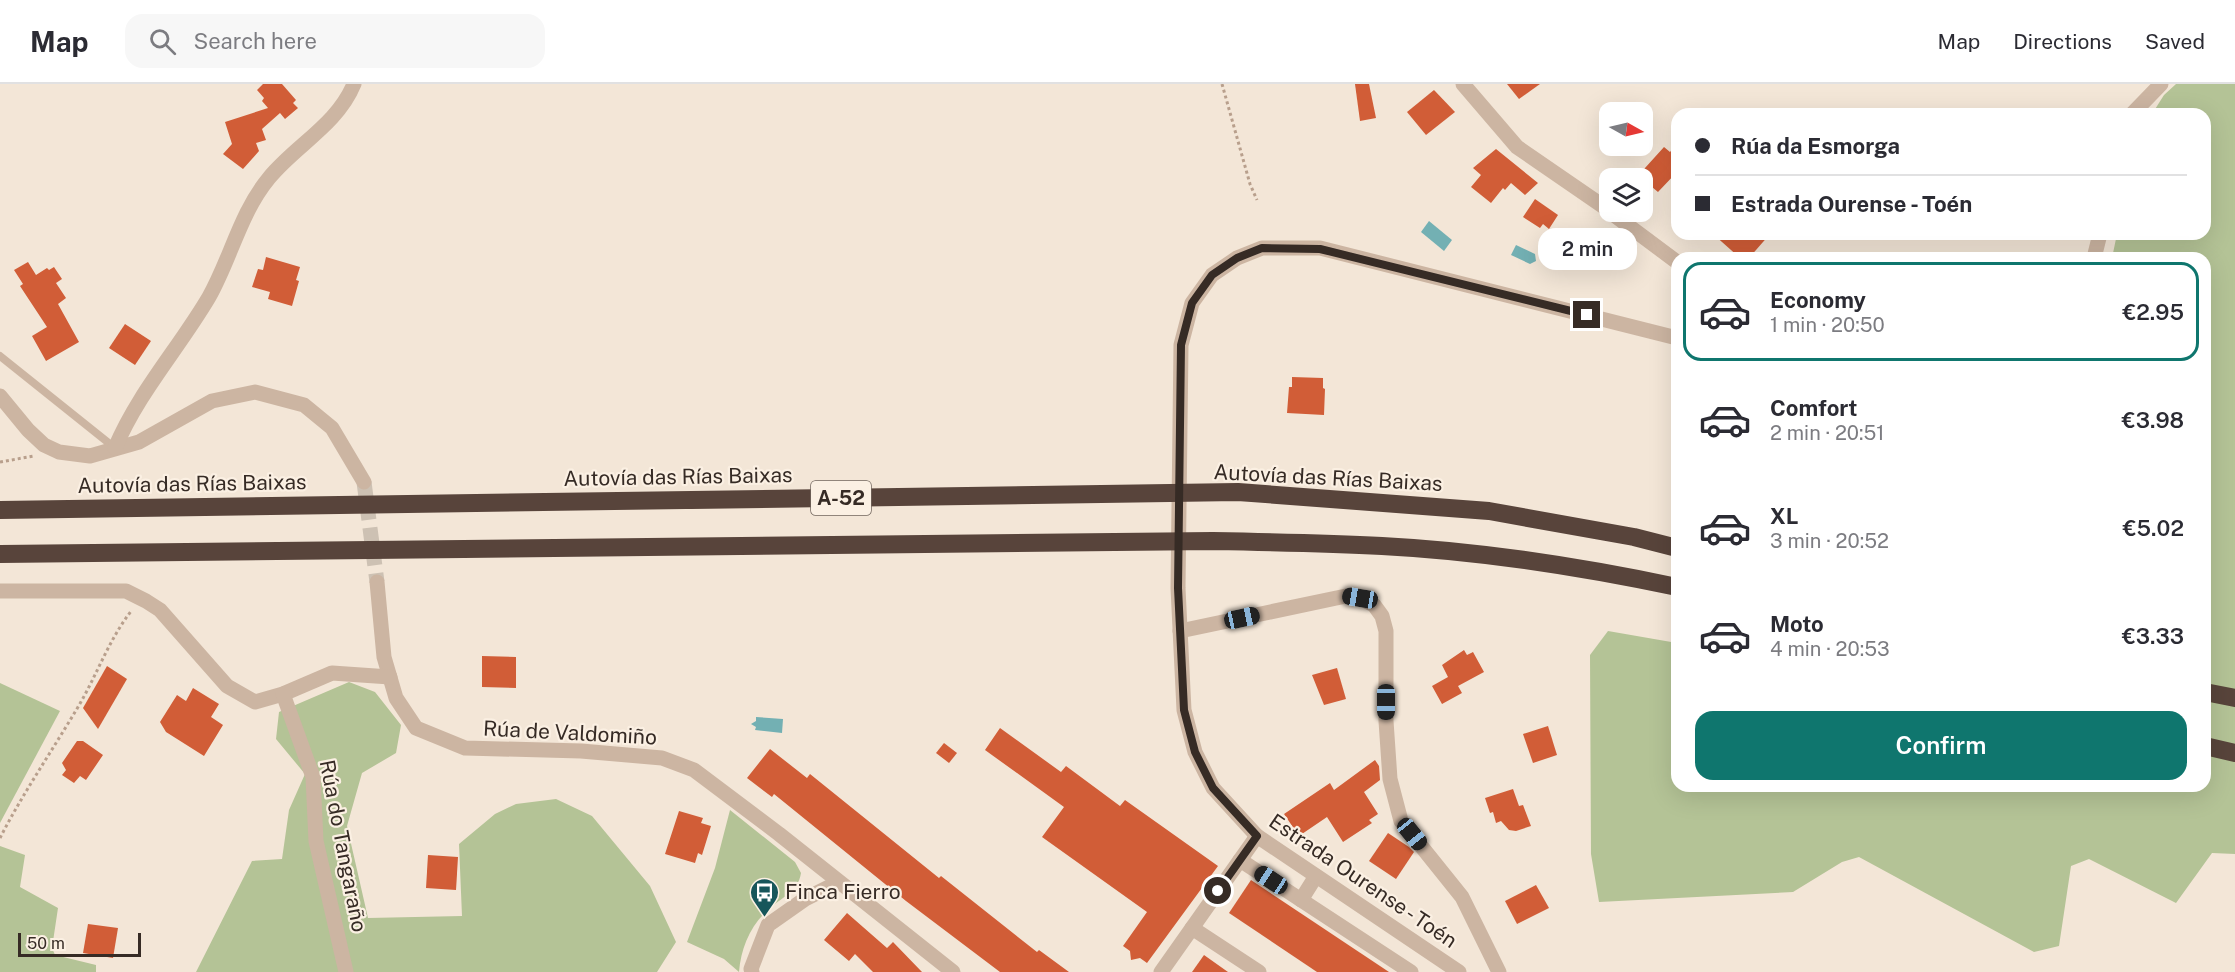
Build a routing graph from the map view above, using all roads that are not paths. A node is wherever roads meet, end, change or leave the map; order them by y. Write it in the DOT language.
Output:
graph roads {
  1 [pos="354,84"];
  2 [pos="1463,84"];
  3 [pos="2161,84"];
  4 [pos="2138,108"];
  5 [pos="1599,203"];
  6 [pos="1624,222"];
  7 [pos="1671,257"];
  8 [pos="1671,337"];
  9 [pos="0,356"];
  10 [pos="0,396"];
  11 [pos="115,448"];
  12 [pos="364,482"];
  13 [pos="0,510"];
  14 [pos="1671,546"];
  15 [pos="0,554"];
  16 [pos="377,582"];
  17 [pos="1671,586"];
  18 [pos="0,591"];
  19 [pos="1180,631"];
  20 [pos="390,677"];
  21 [pos="2211,693"];
  22 [pos="283,694"];
  23 [pos="2235,698"];
  24 [pos="2211,747"];
  25 [pos="2235,753"];
  26 [pos="1257,836"];
  27 [pos="1240,860"];
  28 [pos="1316,876"];
  29 [pos="839,882"];
  30 [pos="1301,900"];
  31 [pos="1192,928"];
  32 [pos="346,972"];
  33 [pos="752,972"];
  34 [pos="953,972"];
  35 [pos="1161,972"];
  36 [pos="1259,972"];
  37 [pos="1411,972"];
  38 [pos="1460,972"];
  39 [pos="1499,972"];
  1 -- 11 [label="street"];
  2 -- 5 [label="street"];
  3 -- 4 [label="street"];
  6 -- 7 [label="street"];
  8 -- 19 [label="street, Estrada Ourense - Toén"];
  9 -- 11 [label="lane"];
  10 -- 11 [label="street"];
  11 -- 12 [label="street"];
  13 -- 14 [label="highway, Autovía das Rías Baixas / A-52"];
  15 -- 17 [label="highway, A-52"];
  16 -- 20 [label="street, Rúa de Valdomiño"];
  18 -- 22 [label="street"];
  19 -- 26 [label="street, Estrada Ourense - Toén"];
  19 -- 39 [label="street"];
  20 -- 22 [label="street"];
  20 -- 29 [label="street, Rúa de Valdomiño"];
  21 -- 23 [label="highway"];
  22 -- 32 [label="street, Rúa do Tangaraño"];
  24 -- 25 [label="highway"];
  26 -- 27 [label="street"];
  26 -- 28 [label="street, Estrada Ourense - Toén"];
  27 -- 30 [label="street"];
  27 -- 31 [label="street"];
  28 -- 30 [label="street"];
  28 -- 38 [label="street, Estrada Ourense - Toén"];
  29 -- 33 [label="street"];
  29 -- 34 [label="street, Rúa de Valdomiño"];
  30 -- 37 [label="street"];
  31 -- 35 [label="street"];
  31 -- 36 [label="street"];
}
